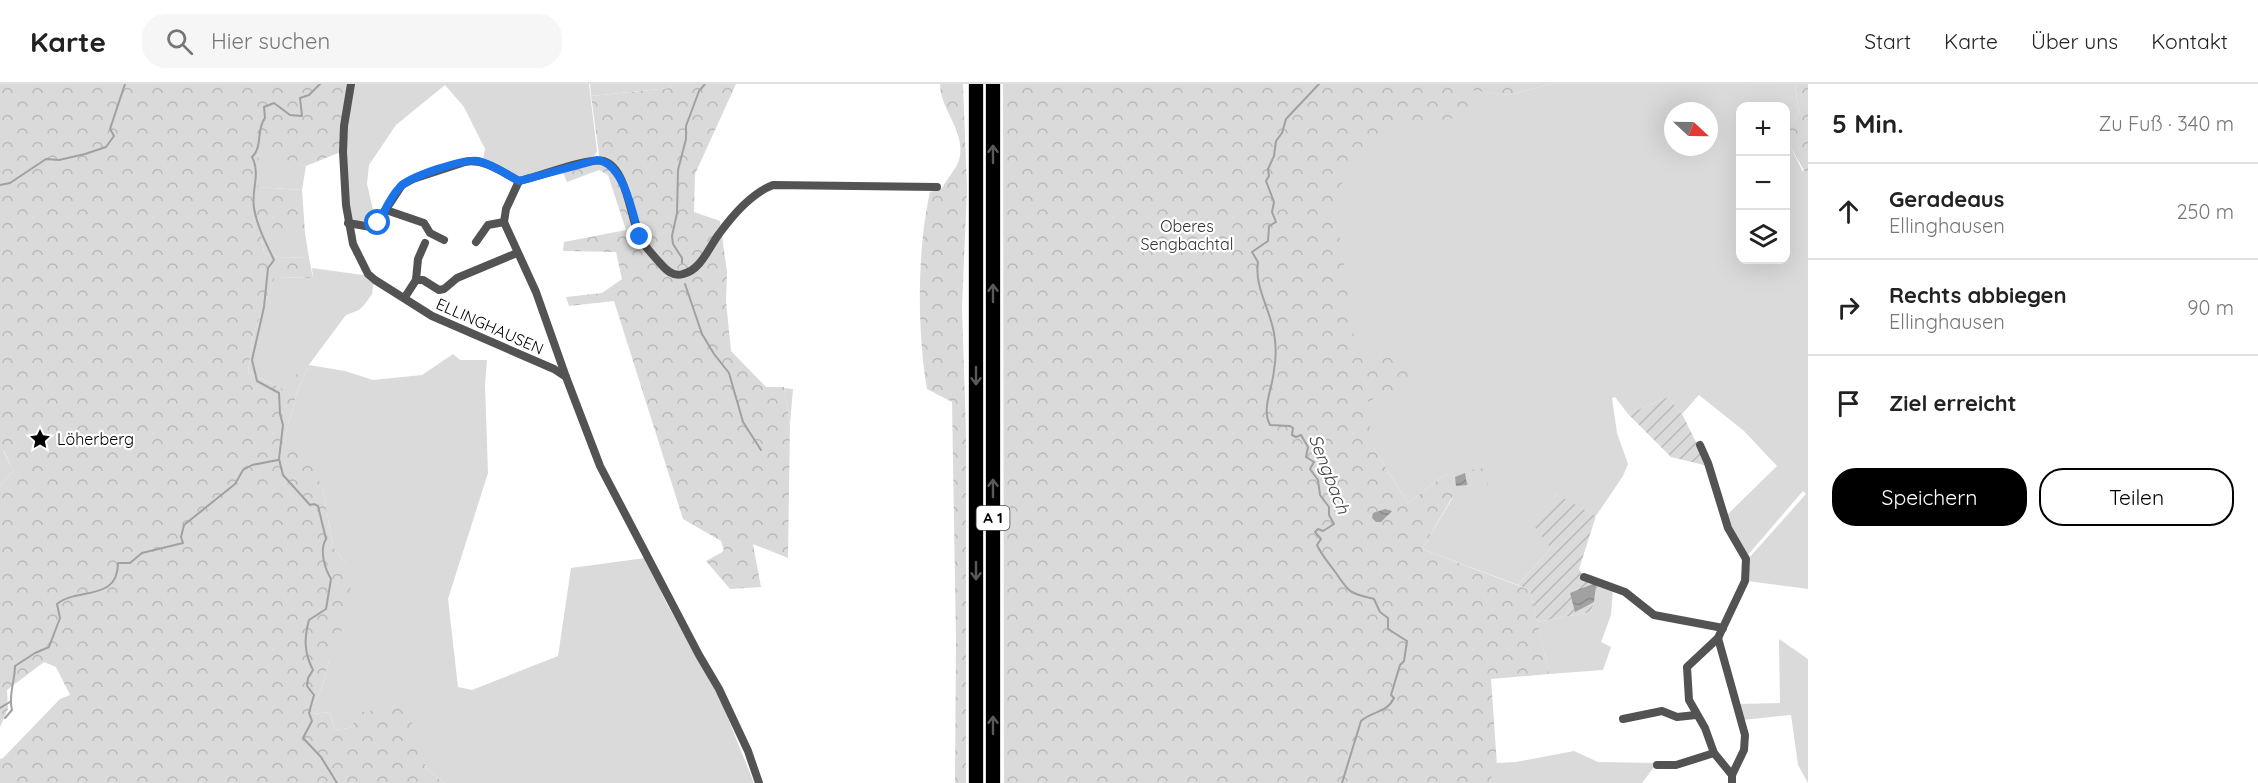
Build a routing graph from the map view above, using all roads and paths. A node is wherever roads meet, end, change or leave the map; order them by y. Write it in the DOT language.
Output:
graph roads {
  1 [pos="351,84"];
  2 [pos="976,84"];
  3 [pos="993,84"];
  4 [pos="519,181"];
  5 [pos="937,187"];
  6 [pos="386,210"];
  7 [pos="504,222"];
  8 [pos="348,223"];
  9 [pos="444,240"];
  10 [pos="476,242"];
  11 [pos="425,243"];
  12 [pos="517,253"];
  13 [pos="416,280"];
  14 [pos="405,297"];
  15 [pos="566,377"];
  16 [pos="1701,445"];
  17 [pos="1584,577"];
  18 [pos="1723,628"];
  19 [pos="1718,638"];
  20 [pos="1696,715"];
  21 [pos="1623,719"];
  22 [pos="1714,753"];
  23 [pos="1656,765"];
  24 [pos="1732,779"];
  25 [pos="759,783"];
  26 [pos="976,783"];
  27 [pos="993,783"];
  1 -- 8 [label="street"];
  2 -- 26 [label="highway, A 1, one-way"];
  27 -- 3 [label="highway, A 1, one-way"];
  4 -- 5 [label="street"];
  4 -- 6 [label="street"];
  4 -- 7 [label="street"];
  6 -- 8 [label="street"];
  6 -- 9 [label="street"];
  7 -- 10 [label="street"];
  7 -- 12 [label="street, ELLINGHAUSEN"];
  8 -- 14 [label="street, ELLINGHAUSEN"];
  11 -- 13 [label="street"];
  12 -- 13 [label="street, ELLINGHAUSEN"];
  12 -- 15 [label="street, ELLINGHAUSEN"];
  13 -- 14 [label="street"];
  14 -- 15 [label="street, ELLINGHAUSEN"];
  15 -- 25 [label="street, ELLINGHAUSEN"];
  16 -- 18 [label="street"];
  17 -- 18 [label="street"];
  18 -- 19 [label="street"];
  19 -- 20 [label="street"];
  19 -- 24 [label="street"];
  20 -- 21 [label="street"];
  20 -- 22 [label="street"];
  22 -- 23 [label="street"];
  22 -- 24 [label="street"];
}
